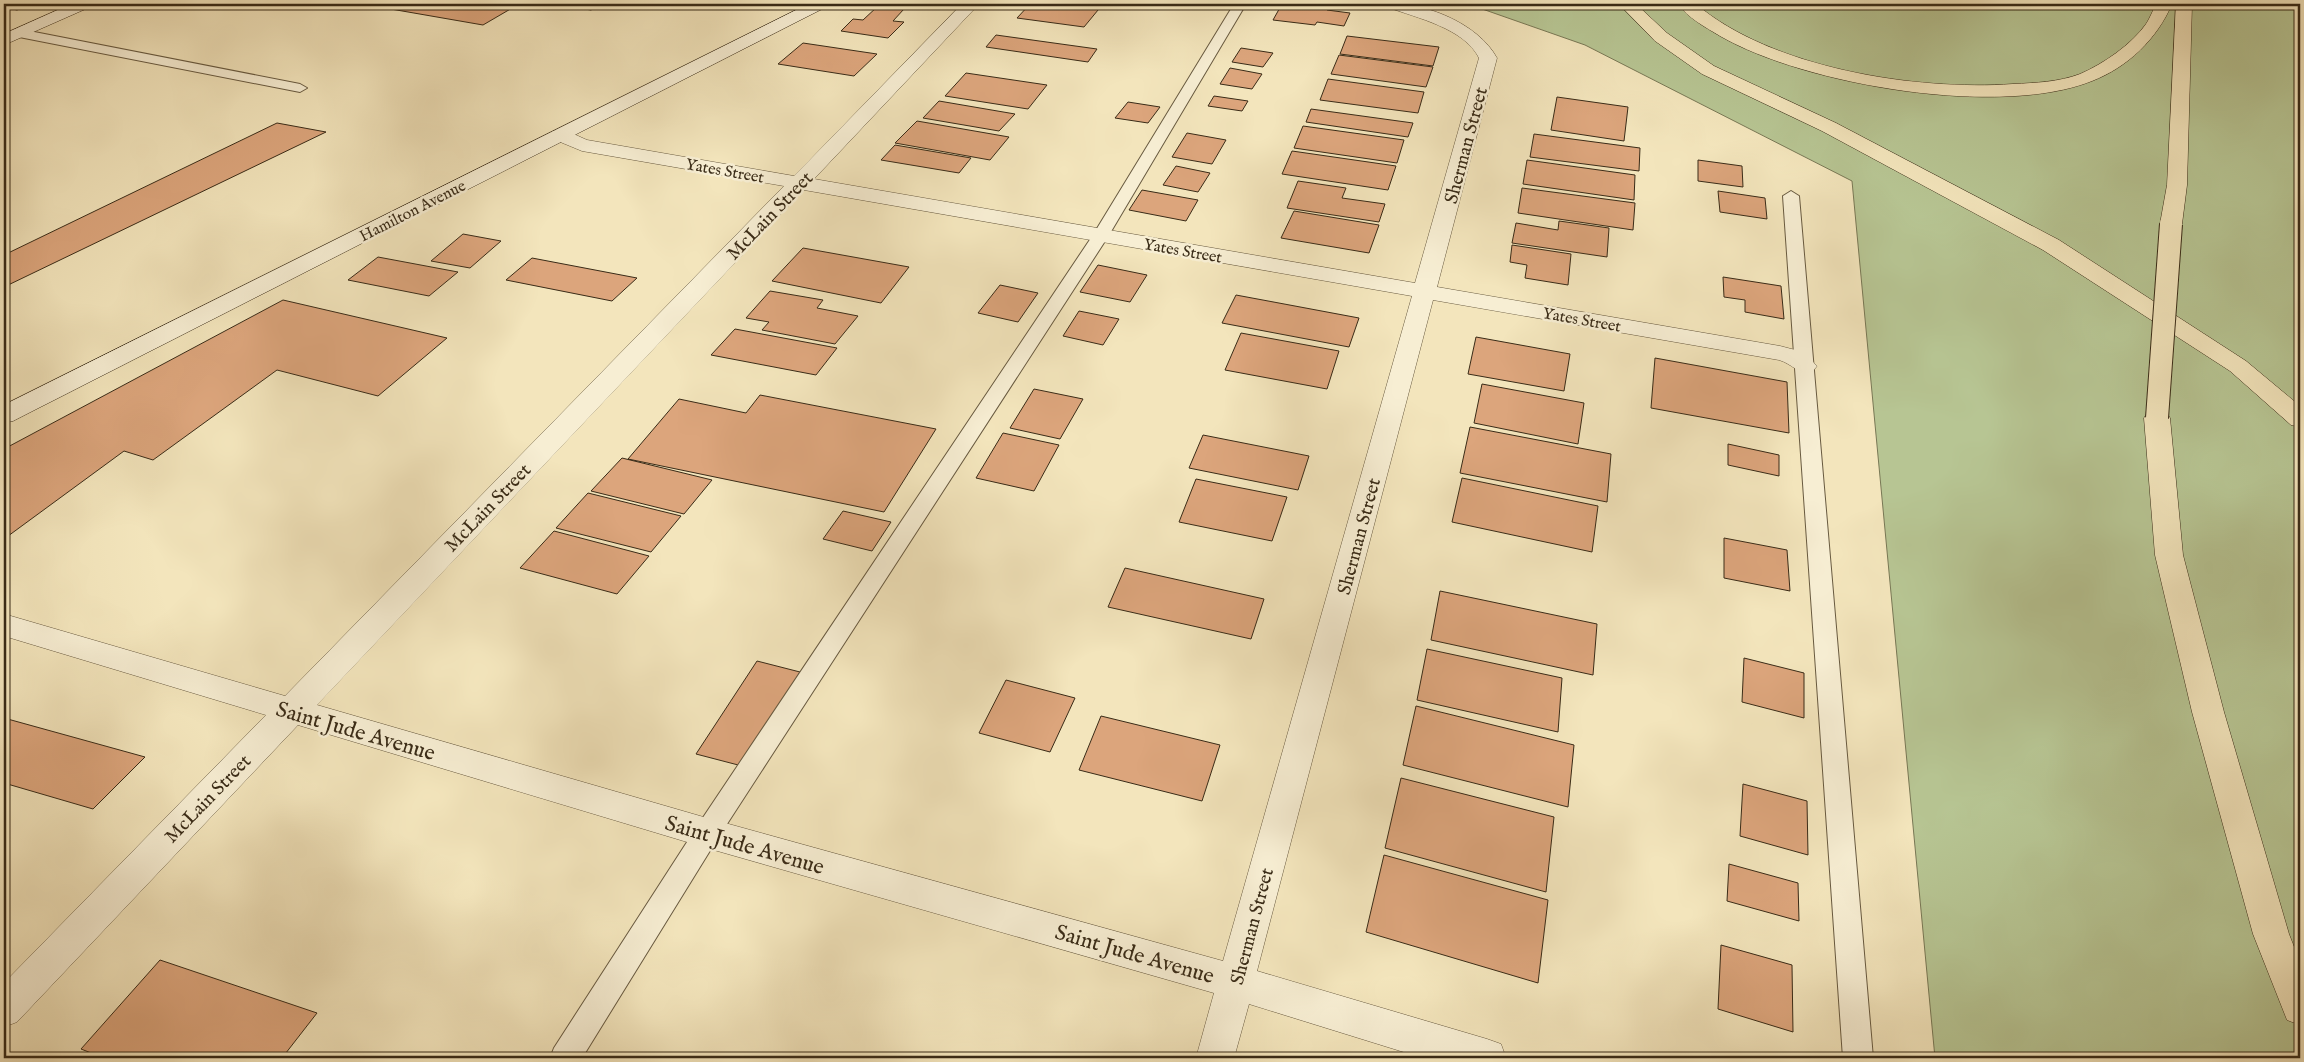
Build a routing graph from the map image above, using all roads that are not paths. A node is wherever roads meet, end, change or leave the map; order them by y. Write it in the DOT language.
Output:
graph roads {
  1 [pos="84,4"];
  2 [pos="820,4"];
  3 [pos="971,4"];
  4 [pos="1240,4"];
  5 [pos="1393,4"];
  6 [pos="1627,4"];
  7 [pos="1686,4"];
  8 [pos="2164,4"];
  9 [pos="2184,4"];
  10 [pos="11,37"];
  11 [pos="300,88"];
  12 [pos="560,135"];
  13 [pos="799,183"];
  14 [pos="1791,196"];
  15 [pos="1101,235"];
  16 [pos="1425,291"];
  17 [pos="1804,366"];
  18 [pos="4,415"];
  19 [pos="2300,418"];
  20 [pos="4,625"];
  21 [pos="291,711"];
  22 [pos="707,834"];
  23 [pos="1236,982"];
  24 [pos="2300,1008"];
  25 [pos="4,1010"];
  26 [pos="565,1058"];
  27 [pos="1215,1058"];
  28 [pos="1487,1058"];
  29 [pos="1858,1058"];
  1 -- 10 [label="street"];
  2 -- 12 [label="street, Hamilton Avenue"];
  3 -- 13 [label="street, McLain Street"];
  4 -- 15 [label="lane"];
  5 -- 16 [label="street, Sherman Street"];
  6 -- 19 [label="highway"];
  7 -- 8 [label="highway"];
  9 -- 24 [label="highway, bridge"];
  10 -- 11 [label="lane"];
  12 -- 13 [label="street, Yates Street"];
  12 -- 18 [label="street, Hamilton Avenue"];
  13 -- 15 [label="street, Yates Street"];
  13 -- 21 [label="street, McLain Street"];
  14 -- 17 [label="lane"];
  15 -- 16 [label="street, Yates Street"];
  15 -- 22 [label="lane"];
  16 -- 17 [label="street, Yates Street"];
  16 -- 23 [label="street, Sherman Street"];
  17 -- 29 [label="lane"];
  20 -- 21 [label="street, Saint Jude Avenue"];
  21 -- 22 [label="street, Saint Jude Avenue"];
  21 -- 25 [label="street, McLain Street"];
  22 -- 23 [label="street, Saint Jude Avenue"];
  22 -- 26 [label="lane"];
  23 -- 27 [label="street, Sherman Street"];
  23 -- 28 [label="street, Saint Jude Avenue"];
}
